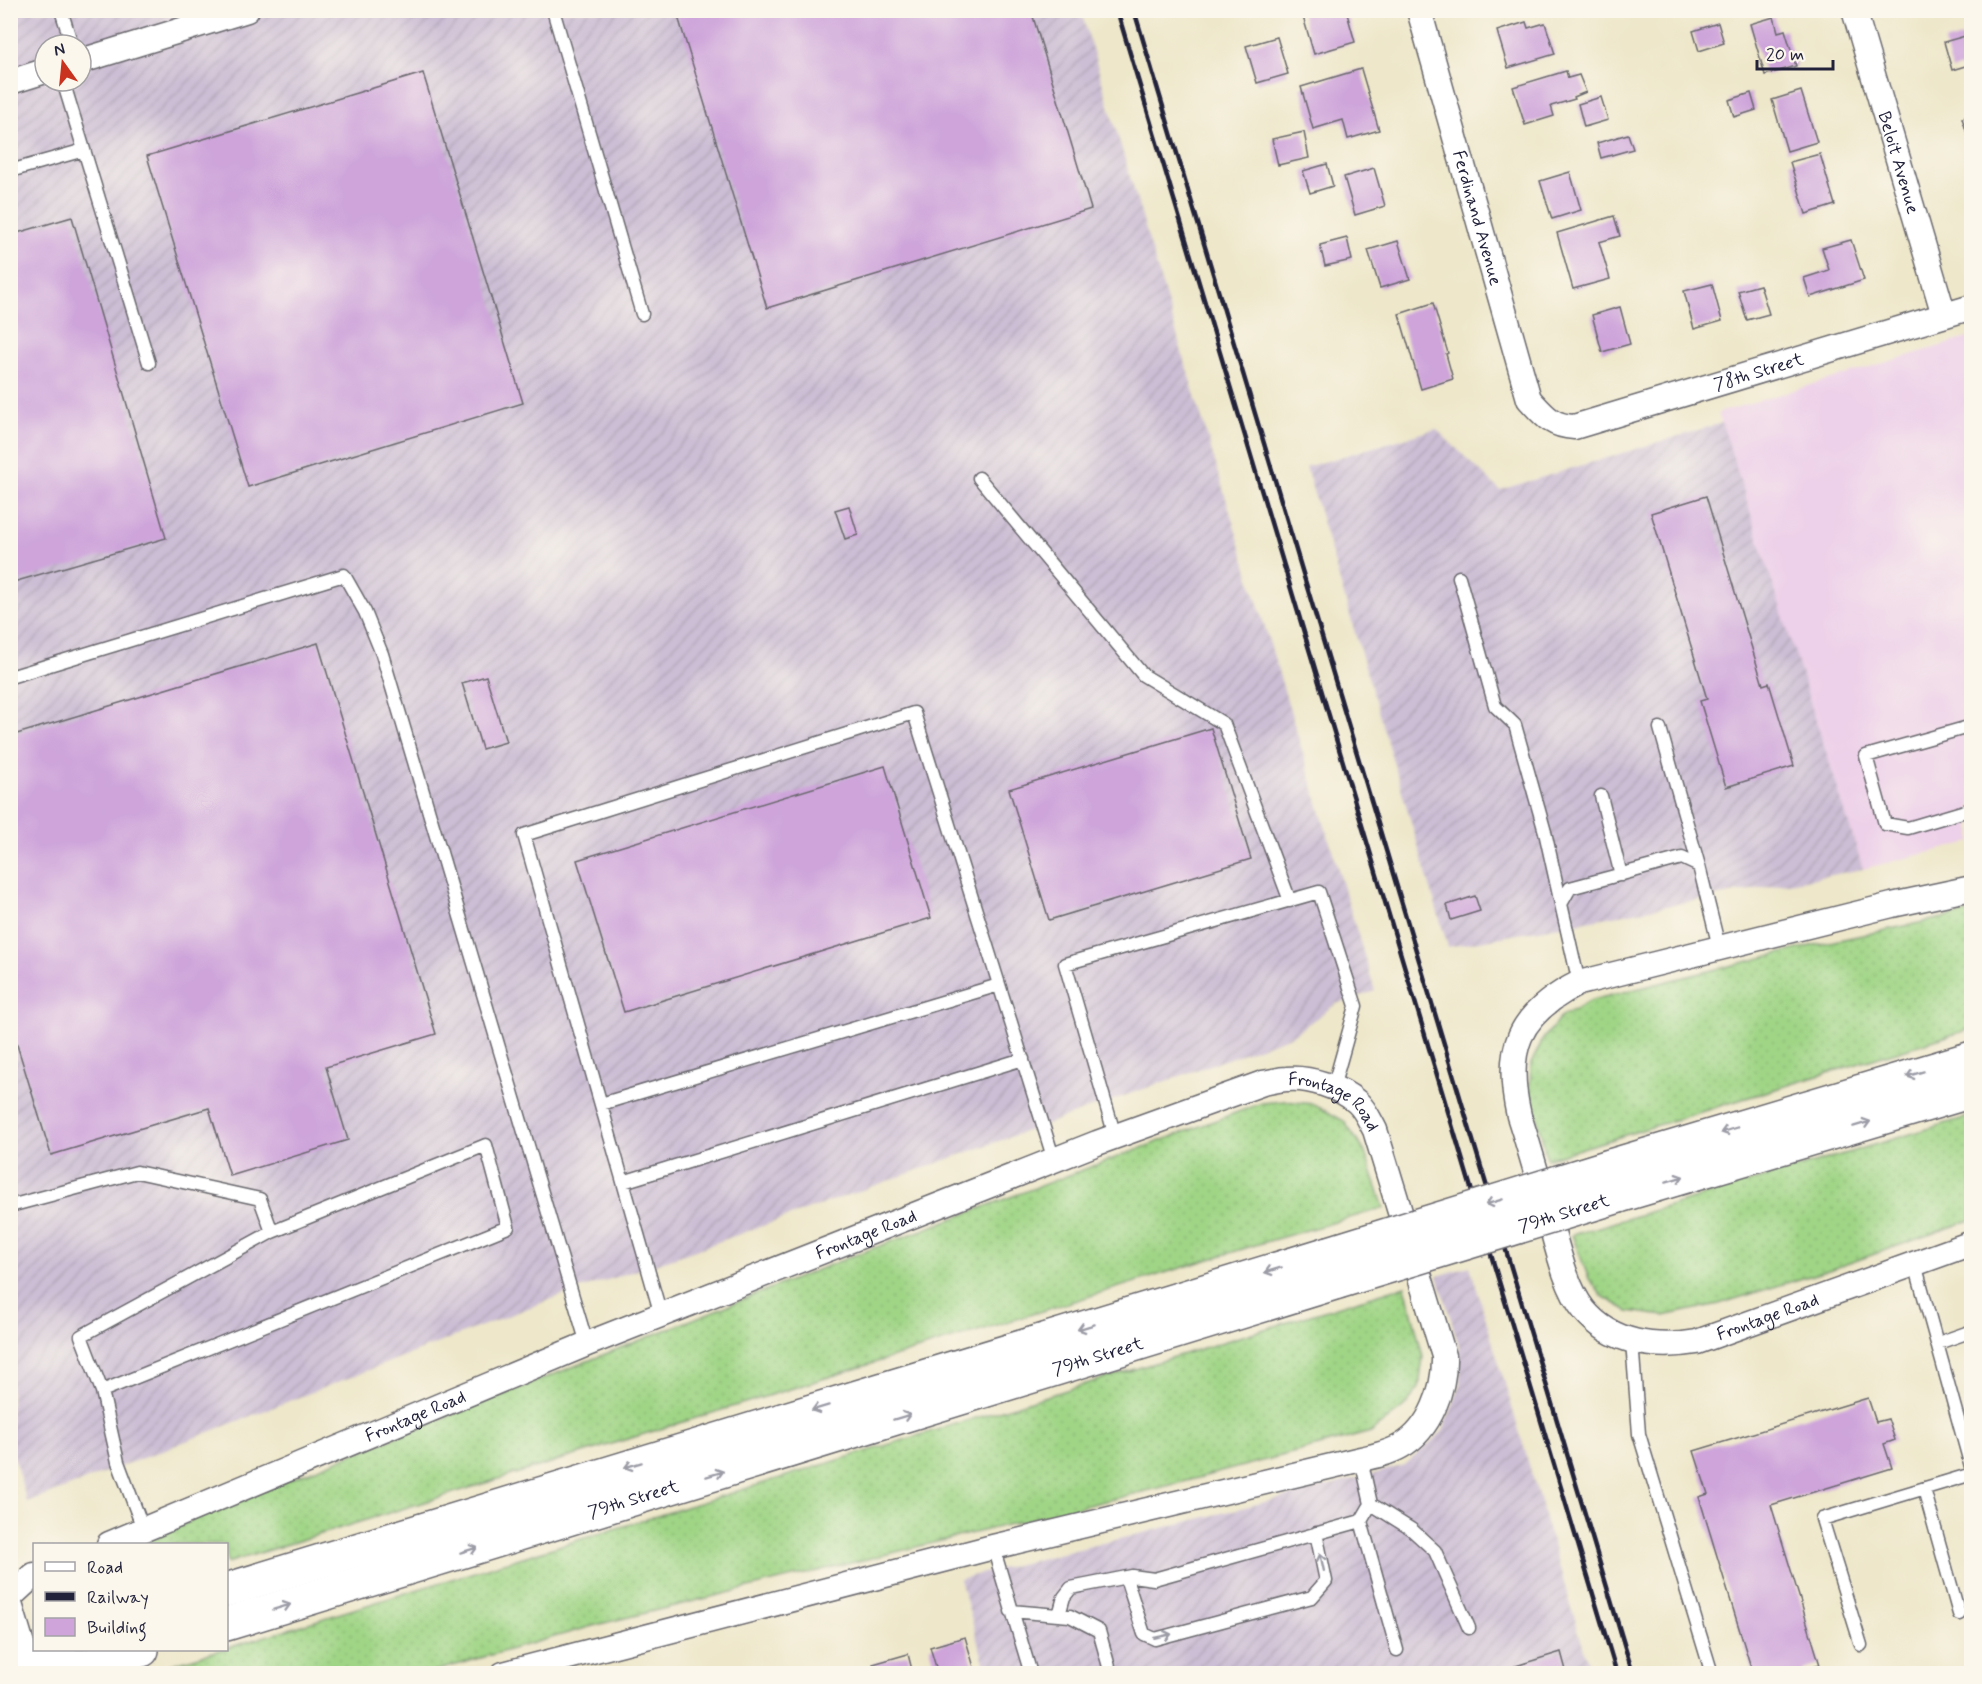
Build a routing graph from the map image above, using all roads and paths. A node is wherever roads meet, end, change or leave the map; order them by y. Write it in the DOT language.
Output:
graph roads {
  1 [pos="62,10"];
  2 [pos="247,10"];
  3 [pos="553,10"];
  4 [pos="1419,10"];
  5 [pos="1854,10"];
  6 [pos="69,33"];
  7 [pos="93,57"];
  8 [pos="33,75"];
  9 [pos="10,82"];
  10 [pos="67,93"];
  11 [pos="84,150"];
  12 [pos="10,171"];
  13 [pos="1971,306"];
  14 [pos="642,314"];
  15 [pos="1944,315"];
  16 [pos="149,363"];
  17 [pos="1547,418"];
  18 [pos="979,478"];
  19 [pos="1459,578"];
  20 [pos="10,677"];
  21 [pos="1971,726"];
  22 [pos="1660,728"];
  23 [pos="1601,796"];
  24 [pos="1971,810"];
  25 [pos="1699,866"];
  26 [pos="1621,875"];
  27 [pos="1971,888"];
  28 [pos="1290,901"];
  29 [pos="1561,904"];
  30 [pos="1719,947"];
  31 [pos="1579,983"];
  32 [pos="999,985"];
  33 [pos="1971,1058"];
  34 [pos="1023,1059"];
  35 [pos="1333,1088"];
  36 [pos="1971,1091"];
  37 [pos="601,1104"];
  38 [pos="1115,1136"];
  39 [pos="1054,1160"];
  40 [pos="1614,1181"];
  41 [pos="623,1182"];
  42 [pos="10,1206"];
  43 [pos="272,1232"];
  44 [pos="1971,1243"];
  45 [pos="1916,1264"];
  46 [pos="1334,1268"];
  47 [pos="661,1315"];
  48 [pos="1971,1331"];
  49 [pos="1632,1341"];
  50 [pos="1938,1343"];
  51 [pos="587,1344"];
  52 [pos="102,1391"];
  53 [pos="1361,1459"];
  54 [pos="1971,1470"];
  55 [pos="1971,1474"];
  56 [pos="1924,1489"];
  57 [pos="1371,1504"];
  58 [pos="1361,1521"];
  59 [pos="144,1531"];
  60 [pos="1316,1533"];
  61 [pos="114,1543"];
  62 [pos="993,1547"];
  63 [pos="33,1576"];
  64 [pos="1126,1578"];
  65 [pos="228,1589"];
  66 [pos="10,1597"];
  67 [pos="10,1604"];
  68 [pos="1011,1611"];
  69 [pos="1959,1614"];
  70 [pos="1059,1615"];
  71 [pos="228,1623"];
  72 [pos="1469,1628"];
  73 [pos="1861,1645"];
  74 [pos="1397,1650"];
  75 [pos="138,1651"];
  76 [pos="32,1666"];
  77 [pos="503,1674"];
  78 [pos="1030,1674"];
  79 [pos="1111,1674"];
  80 [pos="1712,1674"];
  1 -- 6 [label="lane"];
  2 -- 7 [label="street"];
  3 -- 14 [label="lane"];
  4 -- 17 [label="street, Ferdinand Avenue"];
  5 -- 15 [label="street, Beloit Avenue"];
  8 -- 9 [label="street"];
  10 -- 11 [label="lane"];
  11 -- 12 [label="lane"];
  11 -- 16 [label="lane"];
  13 -- 15 [label="street, 78th Street"];
  15 -- 17 [label="street, 78th Street"];
  18 -- 28 [label="lane"];
  19 -- 29 [label="lane"];
  20 -- 51 [label="lane"];
  21 -- 24 [label="lane"];
  22 -- 25 [label="lane"];
  23 -- 26 [label="lane"];
  25 -- 26 [label="lane"];
  25 -- 30 [label="lane"];
  26 -- 29 [label="lane"];
  27 -- 30 [label="street, Frontage Road"];
  28 -- 35 [label="lane"];
  28 -- 38 [label="lane"];
  29 -- 31 [label="lane"];
  30 -- 31 [label="street, Frontage Road"];
  31 -- 49 [label="street, Frontage Road"];
  32 -- 34 [label="lane"];
  32 -- 37 [label="lane"];
  32 -- 37 [label="lane"];
  33 -- 40 [label="main road, 79th Street, one-way"];
  34 -- 39 [label="lane"];
  34 -- 41 [label="lane"];
  35 -- 38 [label="street, Frontage Road"];
  35 -- 53 [label="street, Frontage Road"];
  40 -- 36 [label="main road, 79th Street, one-way"];
  37 -- 41 [label="lane"];
  38 -- 39 [label="street, Frontage Road"];
  39 -- 47 [label="street, Frontage Road"];
  40 -- 46 [label="main road, 79th Street, bridge"];
  41 -- 47 [label="lane"];
  42 -- 43 [label="lane"];
  43 -- 52 [label="lane"];
  43 -- 52 [label="lane"];
  44 -- 45 [label="street, Frontage Road"];
  45 -- 49 [label="street, Frontage Road"];
  45 -- 50 [label="lane"];
  46 -- 65 [label="main road, 79th Street, one-way"];
  71 -- 46 [label="main road, 79th Street, one-way"];
  47 -- 51 [label="street, Frontage Road"];
  48 -- 50 [label="lane"];
  49 -- 80 [label="lane"];
  50 -- 54 [label="lane"];
  51 -- 59 [label="street, Frontage Road"];
  52 -- 59 [label="lane"];
  53 -- 57 [label="lane"];
  53 -- 62 [label="street, Frontage Road"];
  55 -- 56 [label="lane"];
  56 -- 69 [label="lane"];
  56 -- 73 [label="lane"];
  57 -- 58 [label="lane"];
  57 -- 72 [label="lane"];
  58 -- 60 [label="lane"];
  58 -- 74 [label="lane"];
  59 -- 61 [label="street, Frontage Road"];
  60 -- 64 [label="lane"];
  64 -- 60 [label="lane, one-way"];
  62 -- 68 [label="lane"];
  62 -- 77 [label="street, Frontage Road"];
  63 -- 66 [label="street"];
  64 -- 70 [label="lane"];
  67 -- 76 [label="street"];
  68 -- 70 [label="lane"];
  68 -- 78 [label="lane"];
  70 -- 79 [label="lane"];
  75 -- 76 [label="main road"];
}
